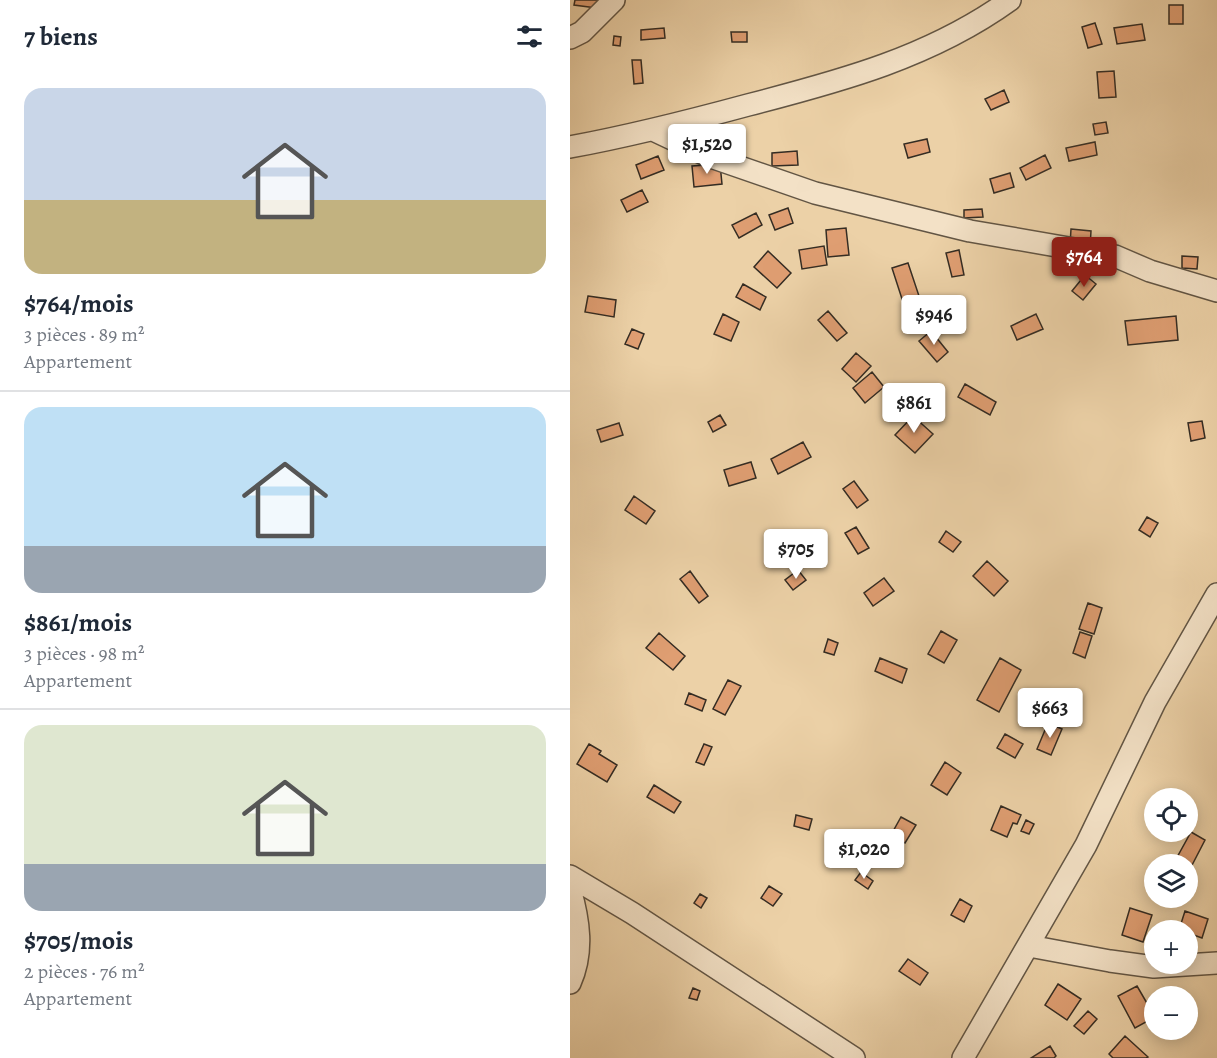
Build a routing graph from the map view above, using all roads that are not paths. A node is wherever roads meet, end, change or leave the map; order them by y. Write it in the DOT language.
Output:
graph roads {
  1 [pos="614,0"];
  2 [pos="1010,0"];
  3 [pos="570,38"];
  4 [pos="653,130"];
  5 [pos="570,147"];
  6 [pos="1217,291"];
  7 [pos="1217,594"];
  8 [pos="570,876"];
  9 [pos="570,889"];
  10 [pos="1029,946"];
  11 [pos="1217,963"];
  12 [pos="570,982"];
  13 [pos="854,1058"];
  14 [pos="963,1058"];
  1 -- 3 [label="street"];
  2 -- 4 [label="street"];
  4 -- 5 [label="street"];
  4 -- 6 [label="street"];
  7 -- 10 [label="street"];
  8 -- 13 [label="street"];
  9 -- 12 [label="street"];
  10 -- 11 [label="street"];
  10 -- 14 [label="street"];
}
